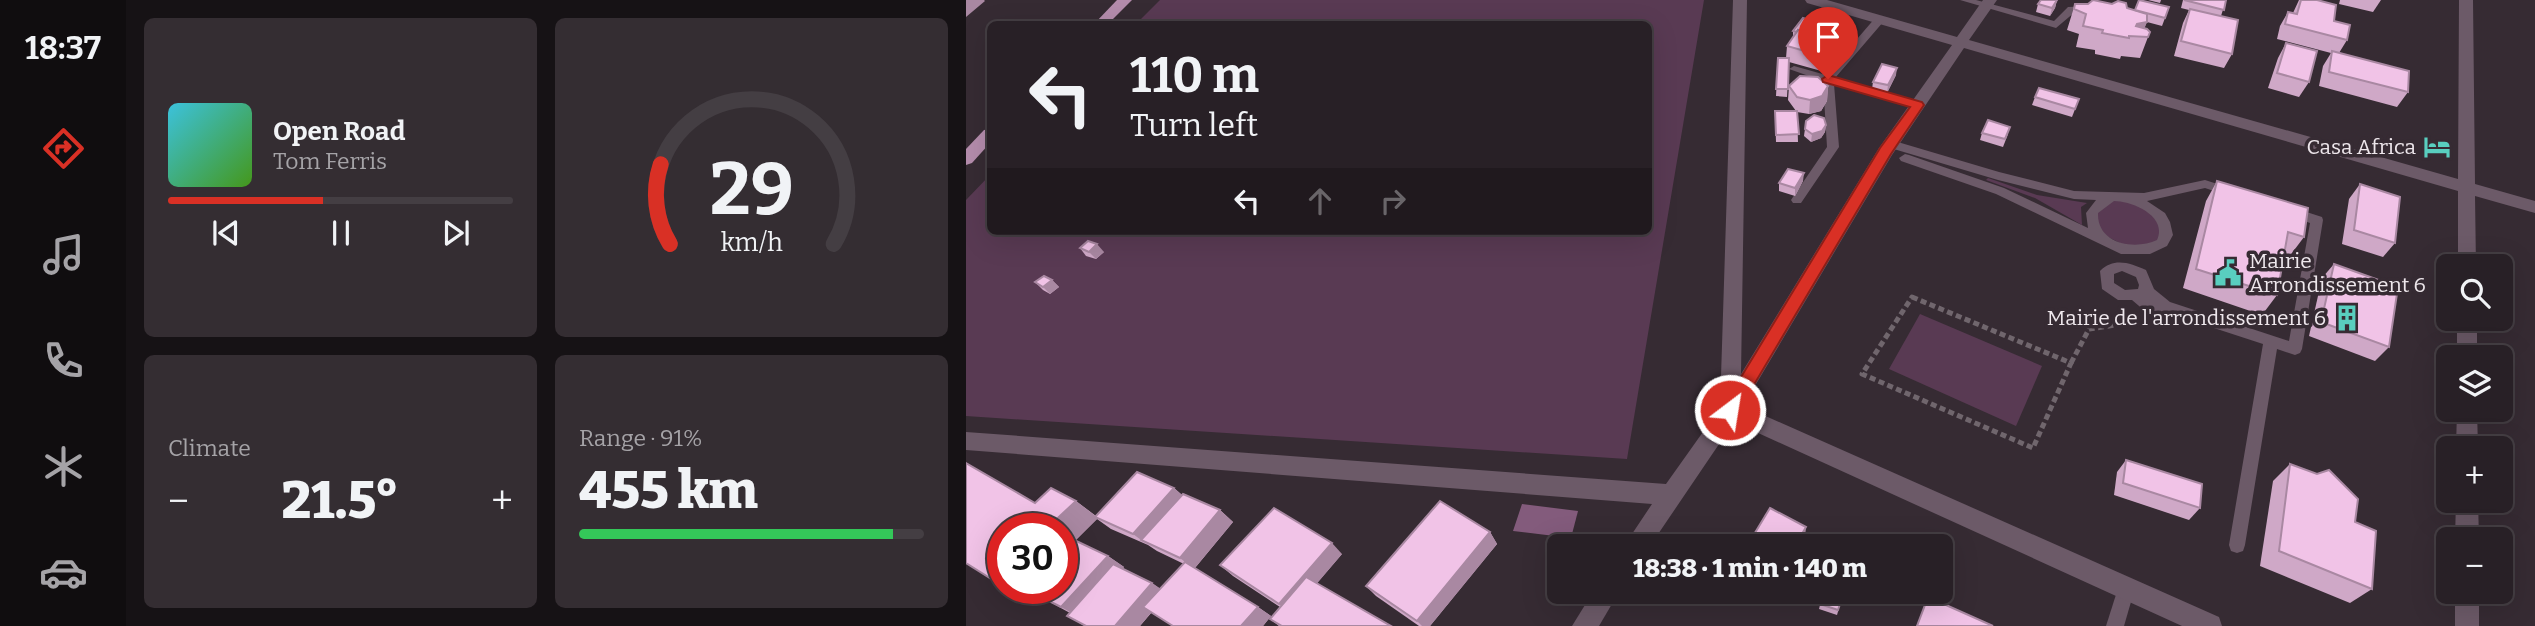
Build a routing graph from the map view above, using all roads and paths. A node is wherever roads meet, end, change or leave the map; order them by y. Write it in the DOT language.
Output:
graph roads {
  1 [pos="1125,0"];
  2 [pos="1740,0"];
  3 [pos="1812,0"];
  4 [pos="1965,0"];
  5 [pos="2466,0"];
  6 [pos="1988,3"];
  7 [pos="2104,9"];
  8 [pos="1880,19"];
  9 [pos="1104,21"];
  10 [pos="1961,43"];
  11 [pos="1794,69"];
  12 [pos="1828,79"];
  13 [pos="1917,105"];
  14 [pos="987,137"];
  15 [pos="1888,148"];
  16 [pos="966,159"];
  17 [pos="2467,187"];
  18 [pos="2242,196"];
  19 [pos="2116,198"];
  20 [pos="1797,200"];
  21 [pos="2535,207"];
  22 [pos="2280,208"];
  23 [pos="2115,246"];
  24 [pos="2467,254"];
  25 [pos="2164,312"];
  26 [pos="2271,341"];
  27 [pos="2071,363"];
  28 [pos="1730,410"];
  29 [pos="966,441"];
  30 [pos="1670,495"];
  31 [pos="1644,534"];
  32 [pos="2237,545"];
  33 [pos="2126,588"];
  34 [pos="1599,604"];
  35 [pos="2467,604"];
  36 [pos="1584,626"];
  37 [pos="2115,626"];
  38 [pos="2210,626"];
  39 [pos="2467,626"];
  1 -- 9 [label="highway"];
  2 -- 28 [label="street"];
  3 -- 8 [label="street"];
  4 -- 6 [label="lane"];
  5 -- 17 [label="street"];
  6 -- 7 [label="lane"];
  6 -- 10 [label="street"];
  8 -- 10 [label="street"];
  8 -- 12 [label="lane"];
  10 -- 13 [label="street"];
  10 -- 17 [label="street"];
  11 -- 12 [label="lane"];
  12 -- 13 [label="lane"];
  12 -- 20 [label="lane"];
  13 -- 15 [label="street"];
  14 -- 16 [label="highway"];
  15 -- 19 [label="lane"];
  15 -- 23 [label="lane"];
  15 -- 28 [label="street"];
  17 -- 21 [label="street"];
  17 -- 24 [label="street"];
  18 -- 19 [label="lane"];
  19 -- 23 [label="lane"];
  19 -- 23 [label="lane"];
  22 -- 26 [label="lane"];
  23 -- 25 [label="lane"];
  25 -- 26 [label="lane"];
  25 -- 27 [label="path"];
  26 -- 32 [label="lane"];
  27 -- 27 [label="path"];
  28 -- 30 [label="street"];
  28 -- 33 [label="street"];
  29 -- 30 [label="street"];
  30 -- 31 [label="street"];
  33 -- 37 [label="lane"];
  33 -- 38 [label="street"];
  34 -- 36 [label="street"];
  35 -- 39 [label="street"];
}
